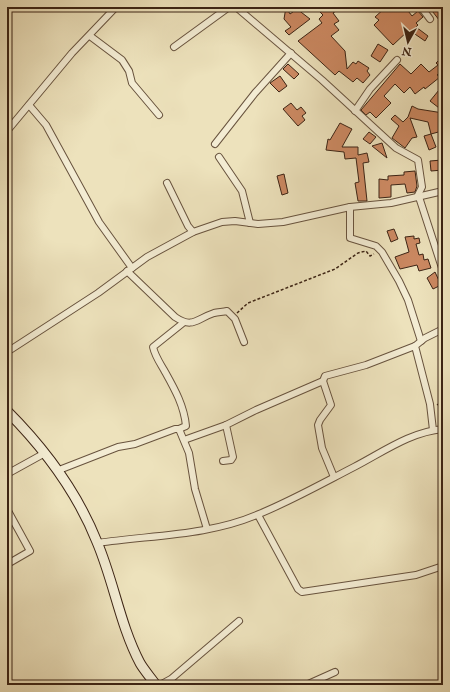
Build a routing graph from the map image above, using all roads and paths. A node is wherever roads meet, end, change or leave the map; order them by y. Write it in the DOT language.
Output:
graph roads {
  1 [pos="116,7"];
  2 [pos="229,7"];
  3 [pos="236,7"];
  4 [pos="422,7"];
  5 [pos="430,19"];
  6 [pos="90,36"];
  7 [pos="174,47"];
  8 [pos="291,53"];
  9 [pos="398,60"];
  10 [pos="29,105"];
  11 [pos="355,111"];
  12 [pos="159,115"];
  13 [pos="7,131"];
  14 [pos="215,144"];
  15 [pos="219,158"];
  16 [pos="167,184"];
  17 [pos="443,192"];
  18 [pos="418,197"];
  19 [pos="350,207"];
  20 [pos="250,223"];
  21 [pos="193,232"];
  22 [pos="381,251"];
  23 [pos="129,270"];
  24 [pos="443,271"];
  25 [pos="236,319"];
  26 [pos="183,323"];
  27 [pos="443,329"];
  28 [pos="421,341"];
  29 [pos="244,342"];
  30 [pos="415,346"];
  31 [pos="7,352"];
  32 [pos="323,381"];
  33 [pos="7,410"];
  34 [pos="226,425"];
  35 [pos="179,429"];
  36 [pos="443,429"];
  37 [pos="433,430"];
  38 [pos="184,440"];
  39 [pos="45,453"];
  40 [pos="224,461"];
  41 [pos="59,470"];
  42 [pos="7,474"];
  43 [pos="334,477"];
  44 [pos="7,509"];
  45 [pos="258,515"];
  46 [pos="207,529"];
  47 [pos="98,543"];
  48 [pos="11,562"];
  49 [pos="443,566"];
  50 [pos="239,621"];
  51 [pos="336,672"];
  52 [pos="156,685"];
  53 [pos="160,685"];
  54 [pos="306,685"];
  1 -- 6 [label="street"];
  2 -- 7 [label="street"];
  3 -- 8 [label="street"];
  4 -- 5 [label="street"];
  6 -- 10 [label="street"];
  6 -- 12 [label="street"];
  8 -- 11 [label="street"];
  8 -- 14 [label="street"];
  9 -- 11 [label="street"];
  10 -- 13 [label="street"];
  10 -- 23 [label="street"];
  11 -- 18 [label="street"];
  15 -- 20 [label="street"];
  16 -- 21 [label="street"];
  17 -- 18 [label="street"];
  18 -- 19 [label="street"];
  18 -- 24 [label="street"];
  19 -- 20 [label="street"];
  19 -- 22 [label="street"];
  20 -- 21 [label="street"];
  21 -- 23 [label="street"];
  22 -- 25 [label="path"];
  22 -- 28 [label="street"];
  23 -- 26 [label="street"];
  23 -- 31 [label="street"];
  25 -- 26 [label="street"];
  25 -- 29 [label="street"];
  26 -- 35 [label="street"];
  27 -- 28 [label="street"];
  28 -- 30 [label="street"];
  30 -- 32 [label="street"];
  30 -- 37 [label="street"];
  32 -- 34 [label="street"];
  32 -- 43 [label="street"];
  33 -- 39 [label="street"];
  34 -- 38 [label="street"];
  34 -- 40 [label="street"];
  35 -- 38 [label="street"];
  35 -- 41 [label="street"];
  36 -- 37 [label="street"];
  37 -- 43 [label="street"];
  38 -- 46 [label="street"];
  39 -- 41 [label="street"];
  39 -- 42 [label="street"];
  41 -- 47 [label="street"];
  43 -- 45 [label="street"];
  44 -- 48 [label="street"];
  45 -- 46 [label="street"];
  45 -- 49 [label="street"];
  46 -- 47 [label="street"];
  47 -- 52 [label="street"];
  50 -- 53 [label="street"];
  51 -- 54 [label="street"];
}
